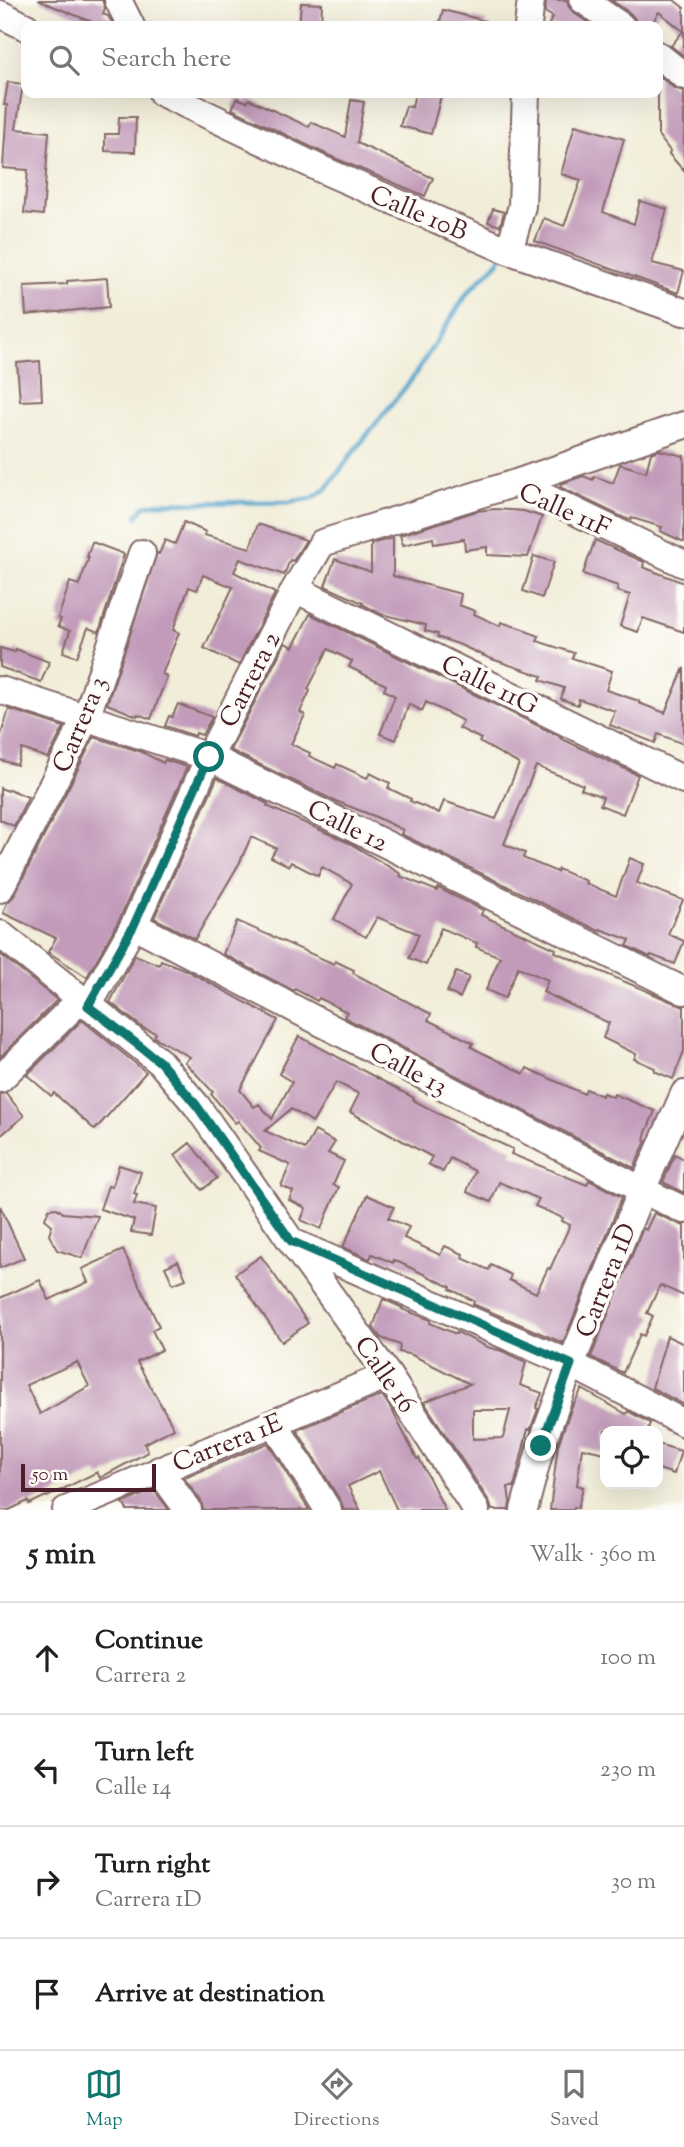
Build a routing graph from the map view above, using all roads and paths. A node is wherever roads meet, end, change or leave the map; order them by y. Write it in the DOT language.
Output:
graph roads {
  1 [pos="118,0"];
  2 [pos="531,0"];
  3 [pos="583,0"];
  4 [pos="0,14"];
  5 [pos="619,15"];
  6 [pos="128,21"];
  7 [pos="529,21"];
  8 [pos="21,24"];
  9 [pos="663,59"];
  10 [pos="684,76"];
  11 [pos="172,98"];
  12 [pos="526,98"];
  13 [pos="509,251"];
  14 [pos="684,312"];
  15 [pos="684,425"];
  16 [pos="516,482"];
  17 [pos="322,543"];
  18 [pos="142,553"];
  19 [pos="684,564"];
  20 [pos="295,589"];
  21 [pos="0,690"];
  22 [pos="86,718"];
  23 [pos="209,757"];
  24 [pos="684,780"];
  25 [pos="0,889"];
  26 [pos="134,925"];
  27 [pos="0,934"];
  28 [pos="684,991"];
  29 [pos="84,1003"];
  30 [pos="0,1079"];
  31 [pos="684,1094"];
  32 [pos="642,1190"];
  33 [pos="684,1210"];
  34 [pos="291,1241"];
  35 [pos="571,1364"];
  36 [pos="388,1375"];
  37 [pos="274,1423"];
  38 [pos="684,1423"];
  39 [pos="159,1470"];
  40 [pos="66,1510"];
  41 [pos="188,1510"];
  42 [pos="328,1510"];
  43 [pos="476,1510"];
  44 [pos="524,1510"];
  1 -- 6 [label="street"];
  2 -- 7 [label="street"];
  3 -- 5 [label="street"];
  4 -- 8 [label="street"];
  9 -- 10 [label="street"];
  11 -- 13 [label="street, Calle 10B"];
  12 -- 13 [label="street"];
  13 -- 14 [label="street, Calle 10B"];
  15 -- 16 [label="street"];
  16 -- 17 [label="street, Calle 11F"];
  16 -- 19 [label="street, Calle 11F"];
  17 -- 20 [label="street, Carrera 2"];
  18 -- 22 [label="street, Carrera 3"];
  20 -- 23 [label="street, Carrera 2"];
  20 -- 24 [label="street, Calle 11G"];
  21 -- 22 [label="street, Calle 12"];
  22 -- 23 [label="street, Calle 12"];
  22 -- 25 [label="street, Carrera 3"];
  23 -- 26 [label="street, Carrera 2"];
  23 -- 28 [label="street, Calle 12"];
  26 -- 29 [label="street, Carrera 2"];
  26 -- 32 [label="street, Calle 13"];
  27 -- 29 [label="street, Calle 16"];
  29 -- 30 [label="street, Carrera 2"];
  29 -- 34 [label="street, Calle 16"];
  31 -- 32 [label="street, Carrera 1D"];
  32 -- 33 [label="street, Calle 13"];
  32 -- 35 [label="street, Carrera 1D"];
  34 -- 35 [label="street"];
  34 -- 36 [label="street, Calle 16"];
  35 -- 38 [label="street"];
  35 -- 44 [label="street, Carrera 1D"];
  36 -- 37 [label="street, Carrera 1E"];
  36 -- 43 [label="street, Calle 16"];
  37 -- 39 [label="street, Carrera 1E"];
  37 -- 42 [label="street"];
  39 -- 40 [label="street, Carrera 1E"];
  39 -- 41 [label="street"];
}
